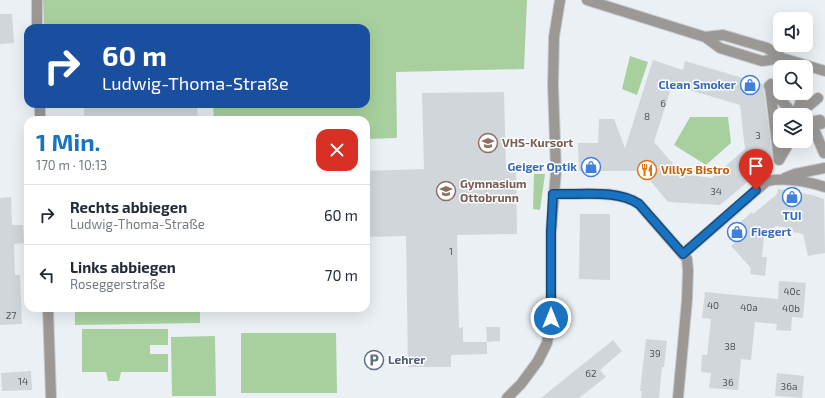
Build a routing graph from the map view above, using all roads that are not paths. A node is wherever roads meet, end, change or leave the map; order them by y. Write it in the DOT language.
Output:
graph roads {
  1 [pos="36,0"];
  2 [pos="560,0"];
  3 [pos="587,0"];
  4 [pos="37,24"];
  5 [pos="825,71"];
  6 [pos="773,88"];
  7 [pos="818,98"];
  8 [pos="786,100"];
  9 [pos="795,108"];
  10 [pos="811,108"];
  11 [pos="773,111"];
  12 [pos="778,148"];
  13 [pos="783,148"];
  14 [pos="786,148"];
  15 [pos="779,160"];
  16 [pos="825,168"];
  17 [pos="783,178"];
  18 [pos="825,186"];
  19 [pos="553,194"];
  20 [pos="683,254"];
  21 [pos="48,312"];
  22 [pos="51,398"];
  23 [pos="507,398"];
  24 [pos="678,398"];
  1 -- 4 [label="street"];
  2 -- 19 [label="street"];
  3 -- 5 [label="street"];
  6 -- 11 [label="street"];
  7 -- 10 [label="street"];
  8 -- 9 [label="street"];
  12 -- 15 [label="street"];
  13 -- 15 [label="street"];
  14 -- 15 [label="street"];
  16 -- 17 [label="street"];
  17 -- 18 [label="street"];
  17 -- 20 [label="street"];
  19 -- 20 [label="street"];
  19 -- 23 [label="street"];
  20 -- 24 [label="street"];
  21 -- 22 [label="street"];
}
